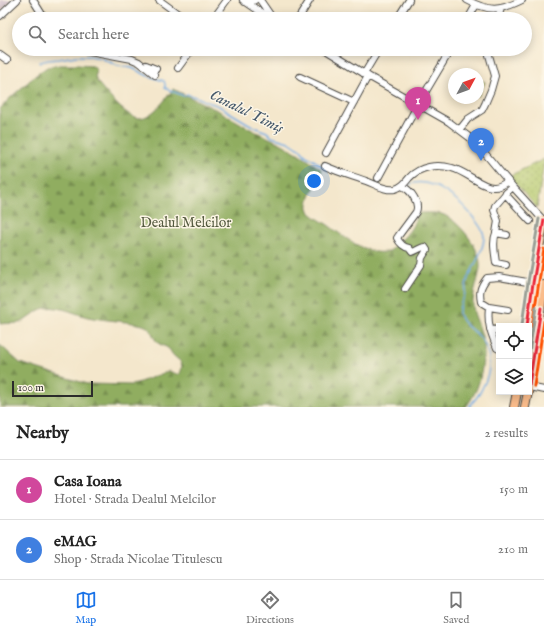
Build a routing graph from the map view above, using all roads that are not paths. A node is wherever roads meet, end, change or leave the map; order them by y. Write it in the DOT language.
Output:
graph roads {
  1 [pos="17,0"];
  2 [pos="33,0"];
  3 [pos="159,0"];
  4 [pos="227,0"];
  5 [pos="255,0"];
  6 [pos="260,0"];
  7 [pos="310,0"];
  8 [pos="409,0"];
  9 [pos="467,0"];
  10 [pos="522,0"];
  11 [pos="244,1"];
  12 [pos="476,5"];
  13 [pos="501,8"];
  14 [pos="41,12"];
  15 [pos="175,12"];
  16 [pos="218,12"];
  17 [pos="260,12"];
  18 [pos="269,12"];
  19 [pos="302,12"];
  20 [pos="401,12"];
  21 [pos="472,12"];
  22 [pos="500,12"];
  23 [pos="0,16"];
  24 [pos="116,56"];
  25 [pos="187,56"];
  26 [pos="335,56"];
  27 [pos="376,56"];
  28 [pos="446,56"];
  29 [pos="490,56"];
  30 [pos="178,68"];
  31 [pos="156,72"];
  32 [pos="366,75"];
  33 [pos="300,77"];
  34 [pos="354,102"];
  35 [pos="418,104"];
  36 [pos="460,129"];
  37 [pos="326,153"];
  38 [pos="325,166"];
  39 [pos="378,178"];
  40 [pos="510,184"];
  41 [pos="402,186"];
  42 [pos="504,194"];
  43 [pos="544,220"];
  44 [pos="530,221"];
  45 [pos="496,233"];
  46 [pos="507,235"];
  47 [pos="506,265"];
  48 [pos="533,283"];
  49 [pos="544,285"];
  50 [pos="405,290"];
  51 [pos="489,307"];
  52 [pos="508,310"];
  53 [pos="528,323"];
  54 [pos="490,329"];
  55 [pos="496,330"];
  56 [pos="496,345"];
  57 [pos="532,366"];
  58 [pos="532,387"];
  59 [pos="544,390"];
  60 [pos="516,395"];
  61 [pos="527,395"];
  62 [pos="514,405"];
  63 [pos="525,407"];
  1 -- 23 [label="street"];
  2 -- 14 [label="street"];
  3 -- 15 [label="street"];
  4 -- 16 [label="street"];
  5 -- 11 [label="street"];
  6 -- 18 [label="street"];
  7 -- 19 [label="street"];
  8 -- 20 [label="street"];
  9 -- 12 [label="street"];
  10 -- 13 [label="street"];
  11 -- 17 [label="street"];
  12 -- 13 [label="street"];
  12 -- 21 [label="street"];
  13 -- 22 [label="street"];
  24 -- 31 [label="street"];
  25 -- 30 [label="street"];
  26 -- 32 [label="street"];
  27 -- 32 [label="street"];
  28 -- 35 [label="street"];
  29 -- 36 [label="street"];
  32 -- 34 [label="street"];
  32 -- 35 [label="street"];
  33 -- 34 [label="street"];
  34 -- 37 [label="street"];
  35 -- 36 [label="street"];
  35 -- 39 [label="street"];
  36 -- 40 [label="street"];
  38 -- 41 [label="street"];
  40 -- 41 [label="street"];
  40 -- 42 [label="street"];
  40 -- 43 [label="street"];
  41 -- 50 [label="street"];
  42 -- 44 [label="street"];
  42 -- 45 [label="street"];
  43 -- 48 [label="main road"];
  45 -- 46 [label="street"];
  45 -- 47 [label="street"];
  48 -- 51 [label="street"];
  48 -- 53 [label="main road"];
  49 -- 57 [label="main road"];
  51 -- 52 [label="street"];
  51 -- 54 [label="street"];
  54 -- 55 [label="street"];
  54 -- 56 [label="street"];
  58 -- 59 [label="street"];
  60 -- 62 [label="main road"];
  61 -- 63 [label="main road"];
}
